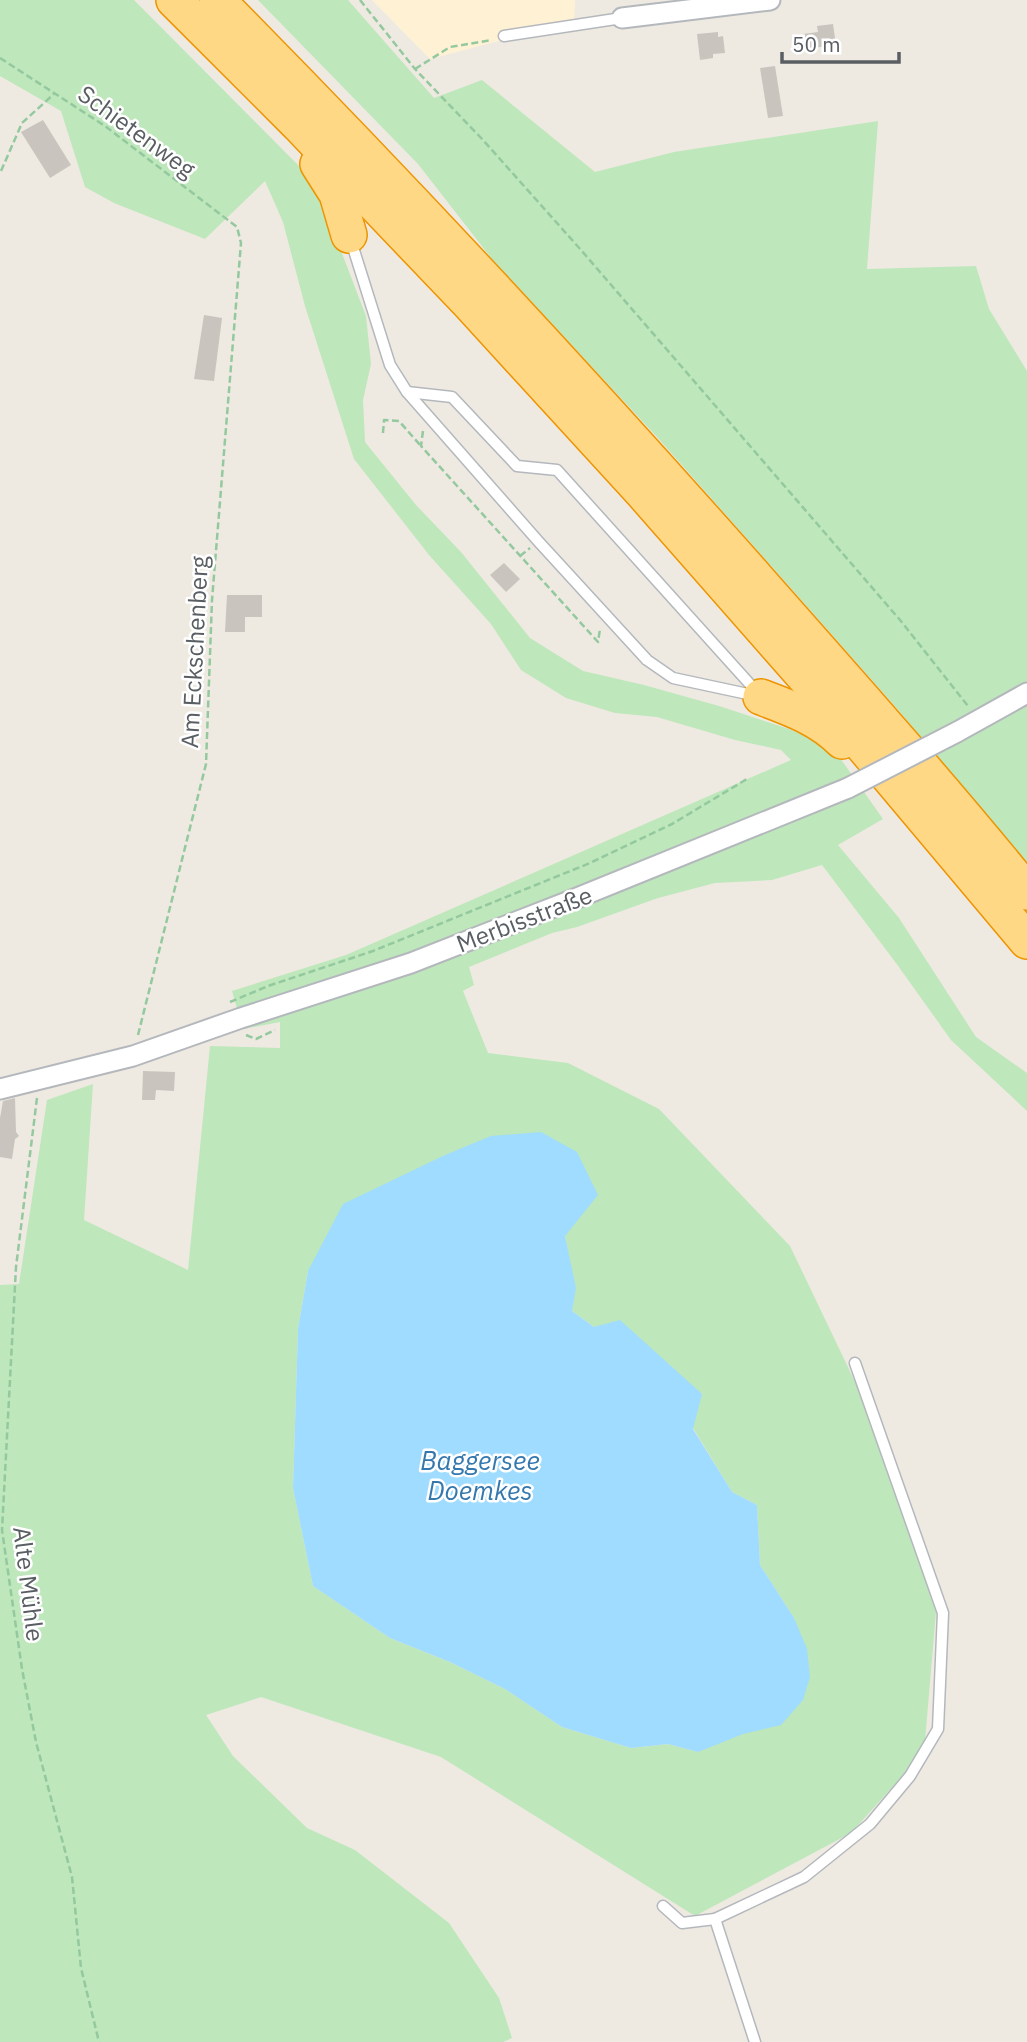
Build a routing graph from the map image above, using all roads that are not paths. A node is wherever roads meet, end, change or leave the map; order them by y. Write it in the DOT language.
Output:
graph roads {
  1 [pos="174,0"];
  2 [pos="217,0"];
  3 [pos="770,0"];
  4 [pos="622,18"];
  5 [pos="504,36"];
  6 [pos="274,101"];
  7 [pos="349,235"];
  8 [pos="407,392"];
  9 [pos="1027,693"];
  10 [pos="761,697"];
  11 [pos="943,843"];
  12 [pos="1027,892"];
  13 [pos="1027,941"];
  14 [pos="0,1089"];
  15 [pos="855,1363"];
  16 [pos="663,1906"];
  17 [pos="715,1919"];
  18 [pos="755,2042"];
  1 -- 6 [label="highway"];
  2 -- 12 [label="highway"];
  3 -- 4 [label="street"];
  4 -- 5 [label="lane"];
  6 -- 7 [label="highway"];
  6 -- 11 [label="highway"];
  7 -- 8 [label="lane"];
  8 -- 10 [label="lane"];
  8 -- 10 [label="lane"];
  9 -- 14 [label="street, Merbisstraße, bridge"];
  10 -- 11 [label="highway"];
  11 -- 13 [label="highway"];
  15 -- 17 [label="lane"];
  16 -- 17 [label="lane"];
  17 -- 18 [label="lane"];
}
